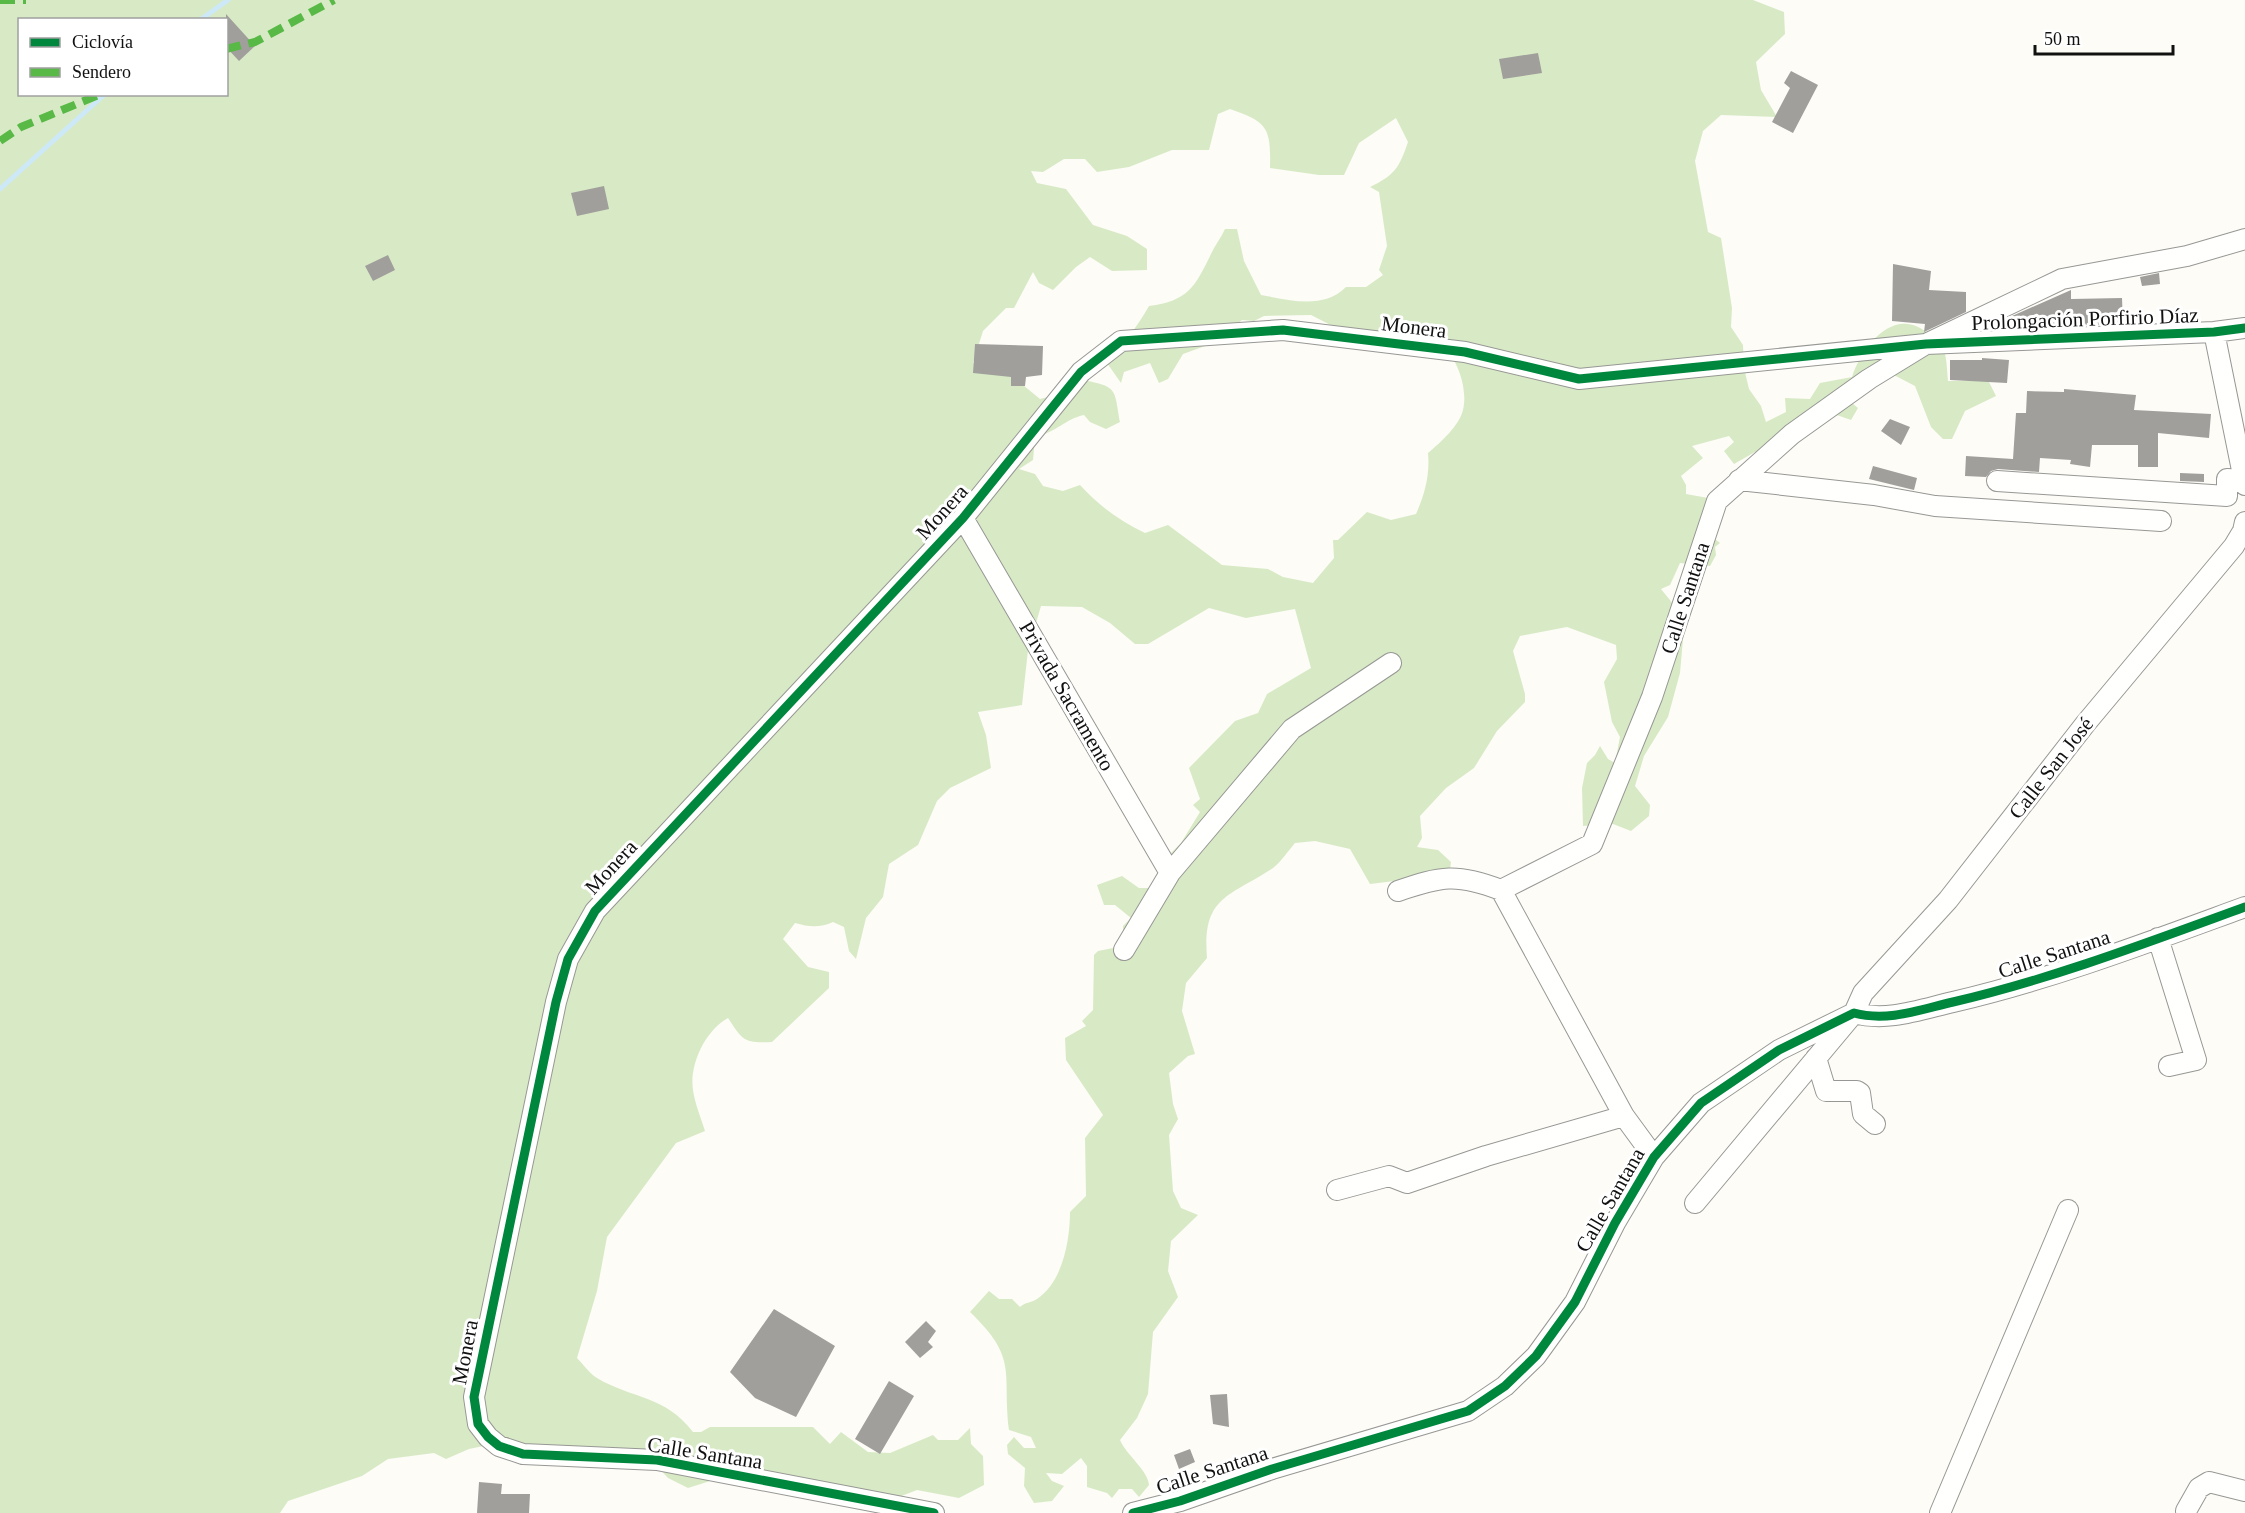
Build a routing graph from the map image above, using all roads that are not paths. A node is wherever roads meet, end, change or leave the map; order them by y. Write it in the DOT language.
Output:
graph roads {
  1 [pos="2245,239"];
  2 [pos="2245,328"];
  3 [pos="2214,332"];
  4 [pos="1926,344"];
  5 [pos="2238,418"];
  6 [pos="1739,480"];
  7 [pos="2244,480"];
  8 [pos="1997,481"];
  9 [pos="2245,485"];
  10 [pos="963,518"];
  11 [pos="2161,521"];
  12 [pos="2245,522"];
  13 [pos="1391,663"];
  14 [pos="1170,873"];
  15 [pos="1501,890"];
  16 [pos="1398,891"];
  17 [pos="2245,907"];
  18 [pos="2158,938"];
  19 [pos="1124,950"];
  20 [pos="1854,1013"];
  21 [pos="1816,1058"];
  22 [pos="2169,1066"];
  23 [pos="1624,1116"];
  24 [pos="1875,1124"];
  25 [pos="1654,1157"];
  26 [pos="1337,1190"];
  27 [pos="1695,1203"];
  28 [pos="2068,1210"];
  29 [pos="478,1424"];
  30 [pos="2245,1491"];
  31 [pos="2186,1511"];
  32 [pos="934,1513"];
  33 [pos="1133,1513"];
  34 [pos="1940,1513"];
  1 -- 4 [label="street, Prolongación Porfirio Díaz"];
  2 -- 3 [label="street, Prolongación Porfirio Díaz"];
  3 -- 4 [label="street, Prolongación Porfirio Díaz"];
  3 -- 5 [label="street"];
  4 -- 6 [label="street, Calle Santana"];
  4 -- 10 [label="street, Monera"];
  5 -- 7 [label="street"];
  6 -- 11 [label="street"];
  6 -- 15 [label="street, Calle Santana"];
  7 -- 8 [label="street"];
  7 -- 9 [label="street"];
  10 -- 14 [label="street, Privada Sacramento"];
  10 -- 29 [label="street, Monera"];
  12 -- 20 [label="street, Calle San José"];
  13 -- 14 [label="street"];
  14 -- 19 [label="street"];
  15 -- 16 [label="street"];
  15 -- 23 [label="street, Calle Santana"];
  17 -- 18 [label="street, Calle Santana"];
  18 -- 20 [label="street, Calle Santana"];
  18 -- 22 [label="street"];
  20 -- 21 [label="street, Calle San José"];
  20 -- 25 [label="street, Calle Santana"];
  21 -- 24 [label="street"];
  21 -- 27 [label="street, Calle San José"];
  23 -- 25 [label="street, Calle Santana"];
  23 -- 26 [label="street"];
  25 -- 33 [label="street, Calle Santana"];
  28 -- 34 [label="street"];
  29 -- 32 [label="street, Calle Santana"];
  30 -- 31 [label="street"];
}
